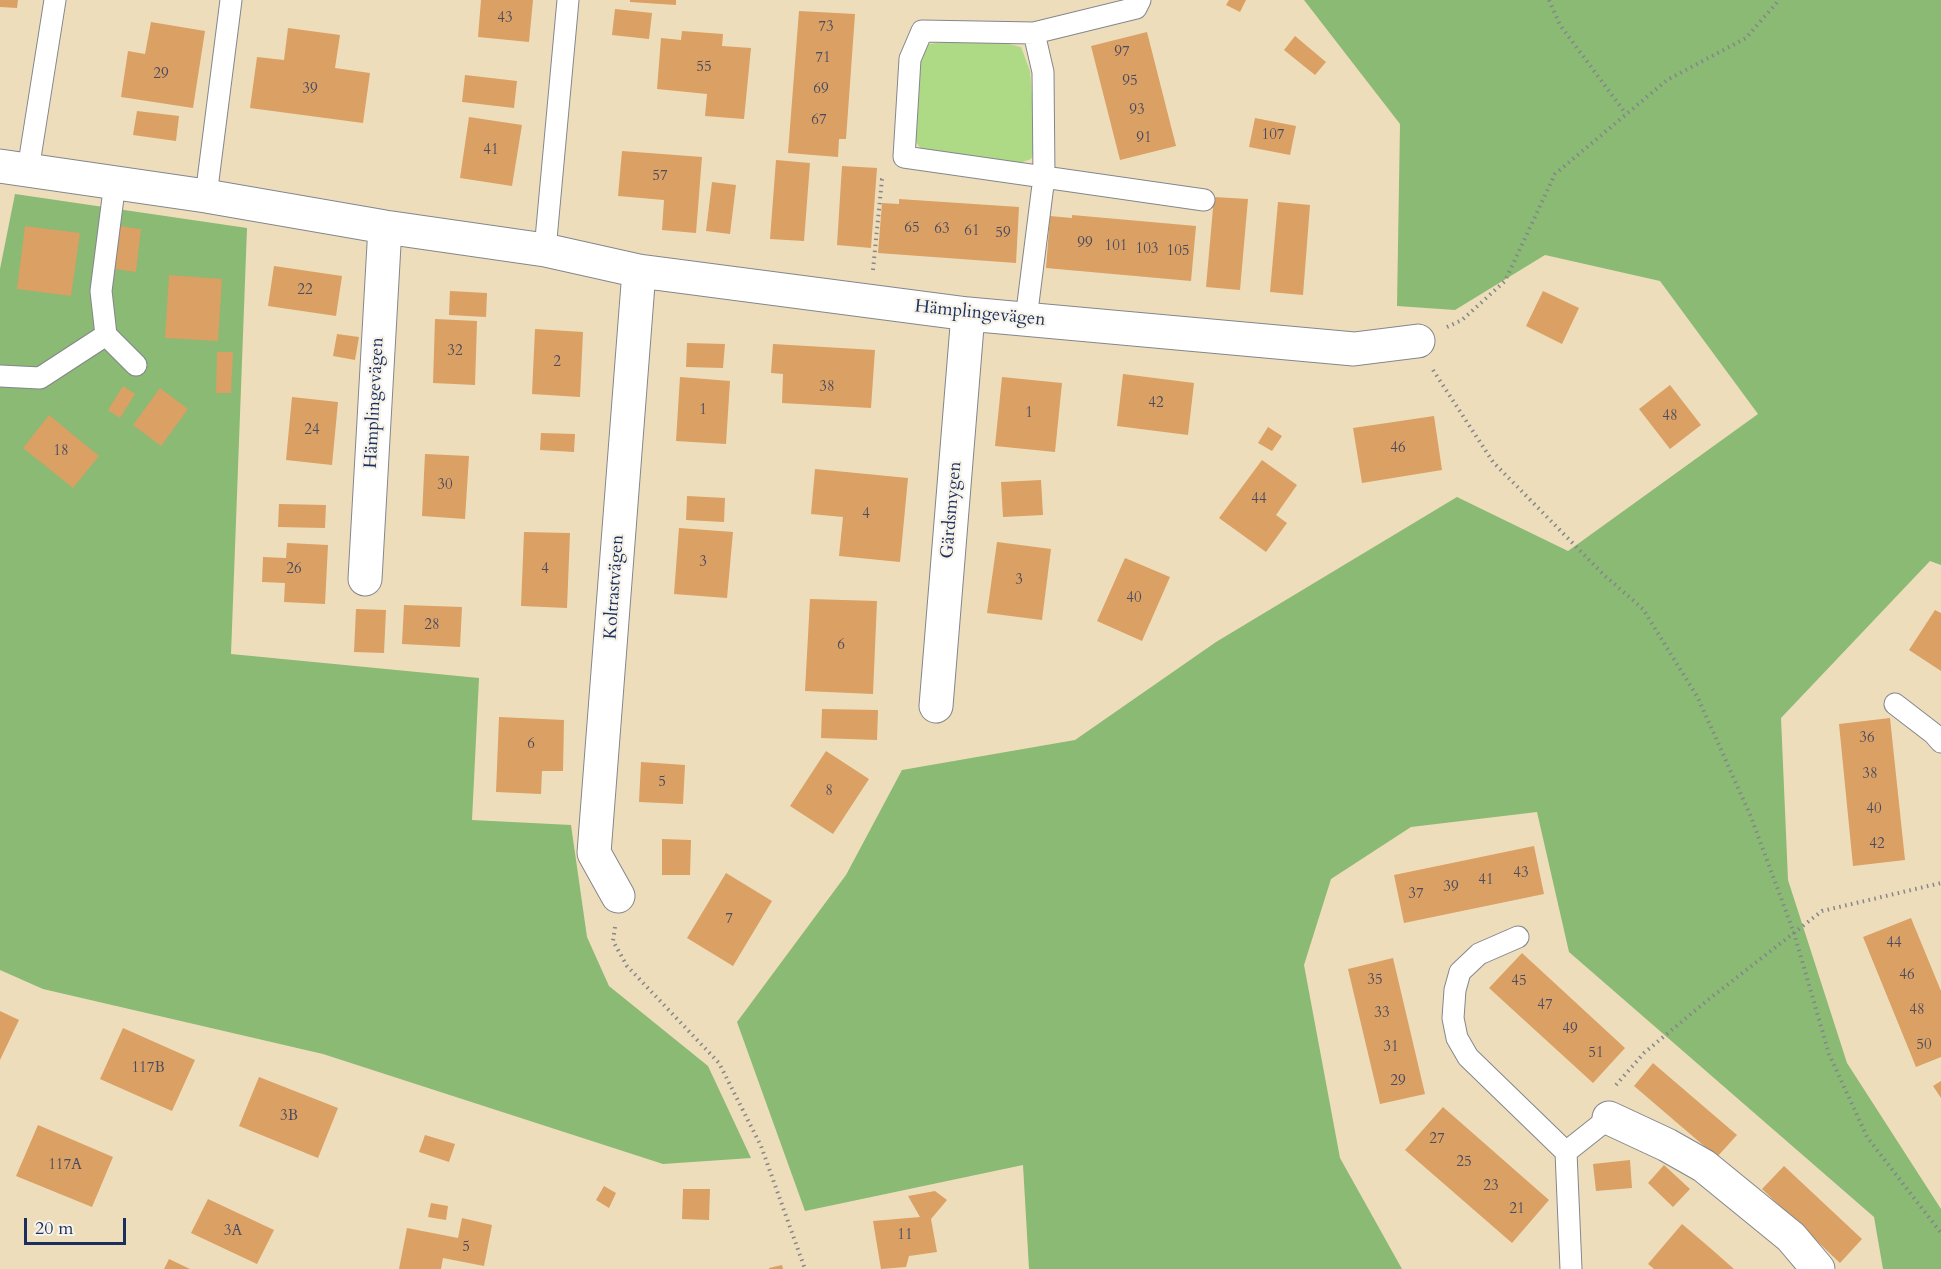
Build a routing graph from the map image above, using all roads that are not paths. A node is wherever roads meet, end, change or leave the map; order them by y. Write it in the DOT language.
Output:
graph roads {
  1 [pos="55,0"];
  2 [pos="231,0"];
  3 [pos="568,0"];
  4 [pos="1140,0"];
  5 [pos="1034,33"];
  6 [pos="14,168"];
  7 [pos="1044,177"];
  8 [pos="115,182"];
  9 [pos="206,196"];
  10 [pos="1204,200"];
  11 [pos="385,227"];
  12 [pos="545,250"];
  13 [pos="639,271"];
  14 [pos="968,314"];
  15 [pos="1026,319"];
  16 [pos="106,335"];
  17 [pos="1418,341"];
  18 [pos="136,365"];
  19 [pos="0,376"];
  20 [pos="364,579"];
  21 [pos="1895,704"];
  22 [pos="936,706"];
  23 [pos="1941,742"];
  24 [pos="618,896"];
  25 [pos="1518,937"];
  26 [pos="1609,1118"];
  27 [pos="1566,1152"];
  28 [pos="1571,1269"];
  29 [pos="1818,1269"];
  1 -- 6 [label="lane, Hämplingevägen"];
  2 -- 9 [label="lane"];
  3 -- 12 [label="lane"];
  4 -- 5 [label="lane"];
  5 -- 7 [label="lane"];
  5 -- 7 [label="lane"];
  6 -- 8 [label="street, Hämplingevägen"];
  7 -- 10 [label="lane"];
  7 -- 15 [label="lane"];
  8 -- 9 [label="street, Hämplingevägen"];
  8 -- 16 [label="lane"];
  9 -- 11 [label="street, Hämplingevägen"];
  11 -- 12 [label="street, Hämplingevägen"];
  11 -- 20 [label="street, Hämplingevägen"];
  12 -- 13 [label="street, Hämplingevägen"];
  13 -- 14 [label="street, Hämplingevägen"];
  13 -- 24 [label="street, Koltrastvägen"];
  14 -- 15 [label="street, Hämplingevägen"];
  14 -- 22 [label="street, Gärdsmygen"];
  15 -- 17 [label="street, Hämplingevägen"];
  16 -- 18 [label="lane"];
  16 -- 19 [label="lane"];
  21 -- 23 [label="lane"];
  25 -- 27 [label="lane"];
  26 -- 27 [label="lane"];
  26 -- 29 [label="street"];
  27 -- 28 [label="lane"];
}
